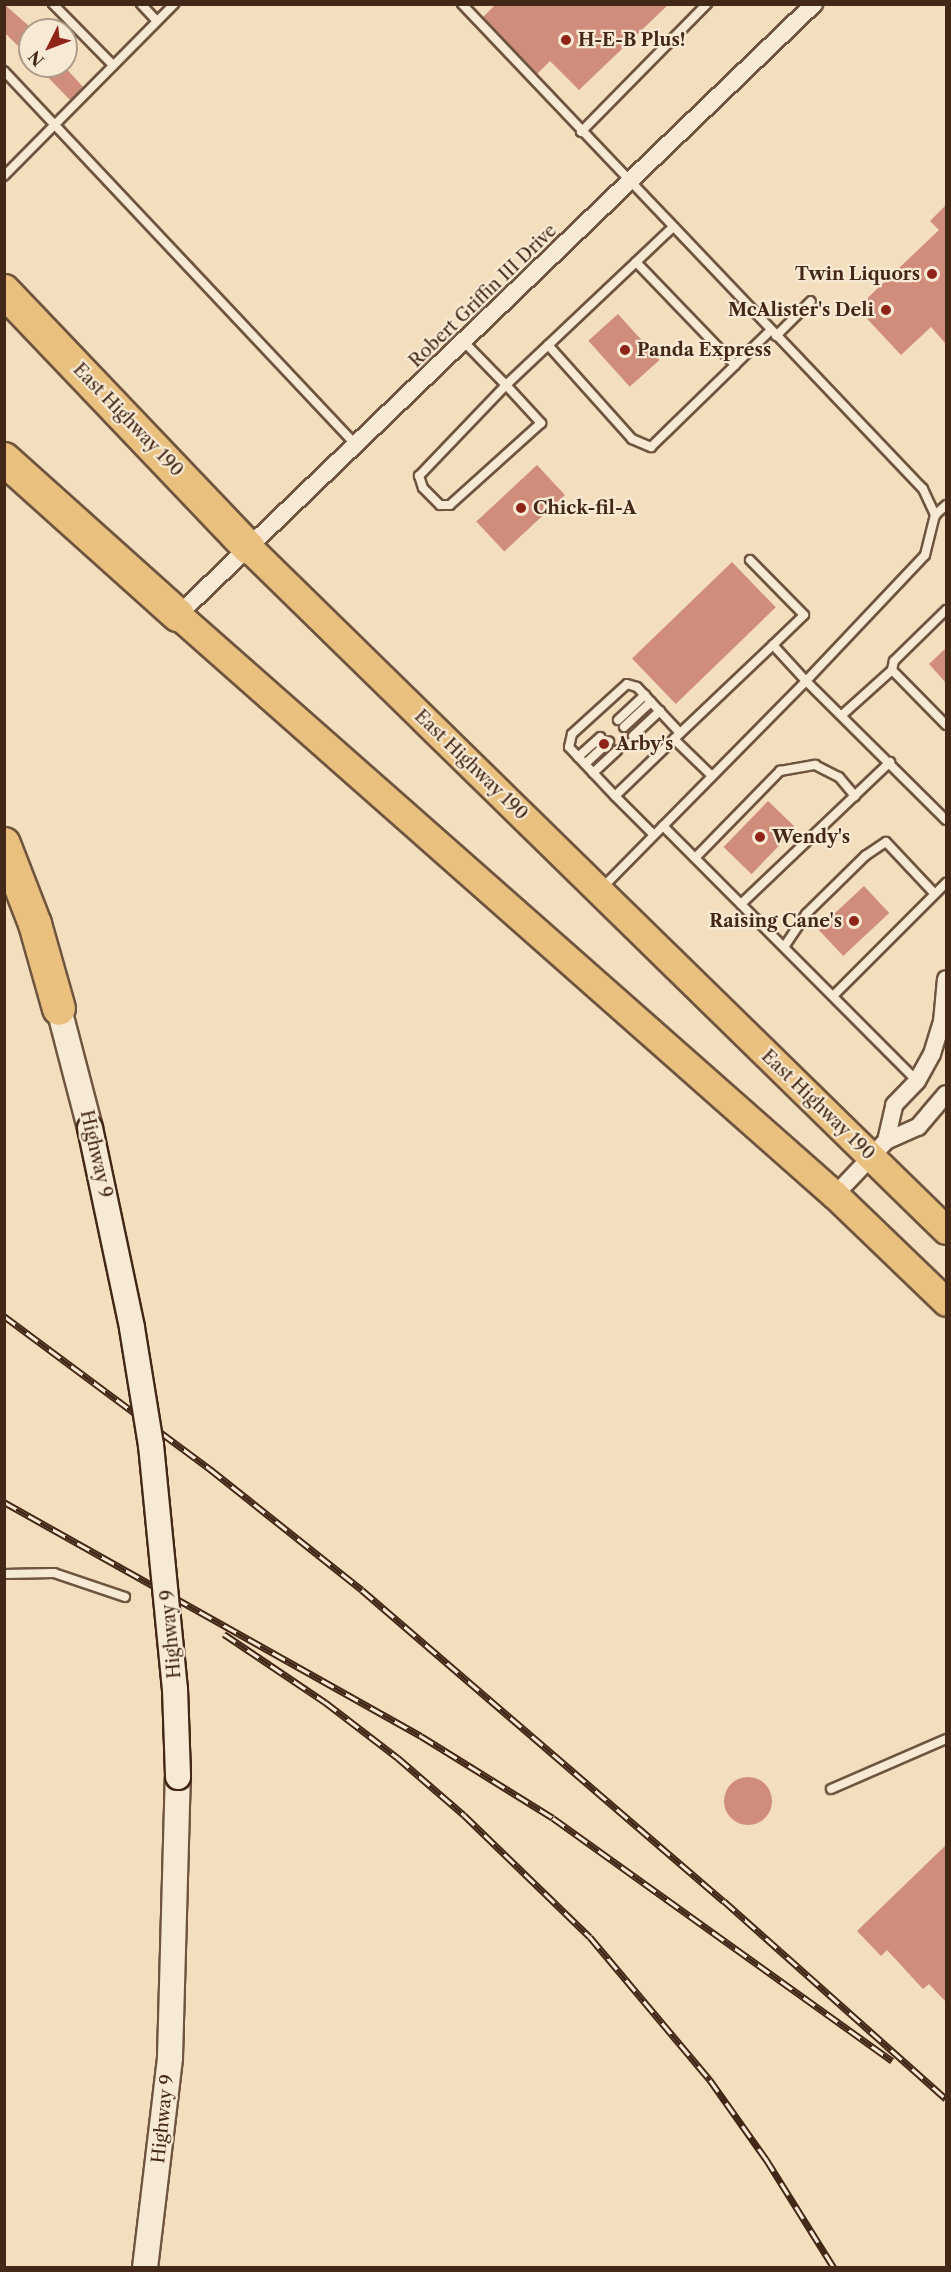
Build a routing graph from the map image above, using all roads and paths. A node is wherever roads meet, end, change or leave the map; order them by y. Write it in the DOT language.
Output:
graph roads {
  1 [pos="53,4"];
  2 [pos="141,4"];
  3 [pos="174,4"];
  4 [pos="462,4"];
  5 [pos="707,4"];
  6 [pos="814,4"];
  7 [pos="157,21"];
  8 [pos="113,65"];
  9 [pos="4,71"];
  10 [pos="55,124"];
  11 [pos="581,132"];
  12 [pos="4,176"];
  13 [pos="630,182"];
  14 [pos="673,227"];
  15 [pos="636,262"];
  16 [pos="9,292"];
  17 [pos="811,301"];
  18 [pos="773,333"];
  19 [pos="463,341"];
  20 [pos="548,345"];
  21 [pos="735,365"];
  22 [pos="506,385"];
  23 [pos="356,445"];
  24 [pos="4,459"];
  25 [pos="946,505"];
  26 [pos="935,515"];
  27 [pos="249,548"];
  28 [pos="750,560"];
  29 [pos="946,610"];
  30 [pos="178,615"];
  31 [pos="773,645"];
  32 [pos="892,670"];
  33 [pos="806,681"];
  34 [pos="645,694"];
  35 [pos="651,702"];
  36 [pos="660,711"];
  37 [pos="842,715"];
  38 [pos="618,720"];
  39 [pos="946,725"];
  40 [pos="624,727"];
  41 [pos="633,736"];
  42 [pos="677,736"];
  43 [pos="600,737"];
  44 [pos="609,742"];
  45 [pos="617,751"];
  46 [pos="578,757"];
  47 [pos="890,762"];
  48 [pos="585,764"];
  49 [pos="593,773"];
  50 [pos="712,776"];
  51 [pos="855,795"];
  52 [pos="615,796"];
  53 [pos="944,813"];
  54 [pos="663,826"];
  55 [pos="653,834"];
  56 [pos="4,844"];
  57 [pos="695,858"];
  58 [pos="946,883"];
  59 [pos="599,890"];
  60 [pos="935,894"];
  61 [pos="4,900"];
  62 [pos="741,904"];
  63 [pos="784,947"];
  64 [pos="946,979"];
  65 [pos="833,996"];
  66 [pos="59,1009"];
  67 [pos="917,1081"];
  68 [pos="946,1094"];
  69 [pos="879,1149"];
  70 [pos="835,1195"];
  71 [pos="946,1230"];
  72 [pos="946,1302"];
  73 [pos="4,1574"];
  74 [pos="125,1597"];
  75 [pos="946,1739"];
  76 [pos="831,1789"];
  77 [pos="145,2268"];
  1 -- 8 [label="lane"];
  2 -- 7 [label="lane"];
  3 -- 7 [label="lane"];
  4 -- 11 [label="lane"];
  5 -- 11 [label="lane"];
  6 -- 13 [label="street, Robert Griffin III Drive"];
  7 -- 8 [label="lane"];
  8 -- 10 [label="lane"];
  9 -- 10 [label="lane"];
  10 -- 12 [label="lane"];
  10 -- 23 [label="lane"];
  11 -- 13 [label="lane"];
  13 -- 14 [label="lane"];
  13 -- 19 [label="street, Robert Griffin III Drive"];
  14 -- 15 [label="lane"];
  14 -- 18 [label="lane"];
  15 -- 20 [label="lane"];
  15 -- 21 [label="lane"];
  16 -- 27 [label="highway, East Highway 190"];
  17 -- 18 [label="lane"];
  18 -- 21 [label="lane"];
  18 -- 26 [label="lane"];
  19 -- 22 [label="lane"];
  19 -- 23 [label="street, Robert Griffin III Drive"];
  20 -- 21 [label="lane"];
  20 -- 22 [label="lane"];
  22 -- 22 [label="lane"];
  23 -- 27 [label="street, Robert Griffin III Drive"];
  24 -- 30 [label="highway"];
  25 -- 26 [label="lane"];
  26 -- 33 [label="lane"];
  27 -- 30 [label="street, Robert Griffin III Drive"];
  27 -- 59 [label="main road, East Highway 190"];
  28 -- 31 [label="lane"];
  29 -- 32 [label="lane"];
  30 -- 70 [label="main road"];
  31 -- 33 [label="lane"];
  31 -- 42 [label="lane"];
  32 -- 37 [label="lane"];
  32 -- 39 [label="lane"];
  33 -- 37 [label="lane"];
  33 -- 50 [label="lane"];
  34 -- 35 [label="lane"];
  34 -- 38 [label="lane"];
  34 -- 46 [label="lane"];
  35 -- 36 [label="lane"];
  35 -- 40 [label="lane"];
  36 -- 41 [label="lane"];
  36 -- 42 [label="lane"];
  37 -- 47 [label="lane"];
  42 -- 50 [label="lane"];
  42 -- 52 [label="lane"];
  43 -- 46 [label="lane"];
  44 -- 48 [label="lane"];
  45 -- 49 [label="lane"];
  46 -- 48 [label="lane"];
  47 -- 51 [label="lane"];
  47 -- 53 [label="lane"];
  48 -- 49 [label="lane"];
  49 -- 52 [label="lane"];
  50 -- 54 [label="lane"];
  51 -- 57 [label="lane"];
  51 -- 62 [label="lane"];
  52 -- 55 [label="lane"];
  54 -- 55 [label="lane"];
  54 -- 57 [label="lane"];
  55 -- 59 [label="lane"];
  56 -- 66 [label="highway, Highway 9"];
  57 -- 62 [label="lane"];
  58 -- 60 [label="lane"];
  59 -- 69 [label="main road, East Highway 190"];
  60 -- 63 [label="lane"];
  60 -- 65 [label="lane"];
  61 -- 66 [label="highway, Highway 9"];
  62 -- 63 [label="lane"];
  63 -- 65 [label="lane"];
  64 -- 67 [label="street"];
  65 -- 67 [label="lane"];
  66 -- 77 [label="main road, Highway 9, bridge"];
  67 -- 69 [label="street"];
  68 -- 69 [label="street"];
  69 -- 70 [label="street"];
  69 -- 71 [label="main road, East Highway 190"];
  70 -- 72 [label="main road"];
  73 -- 74 [label="lane"];
  75 -- 76 [label="lane"];
}
